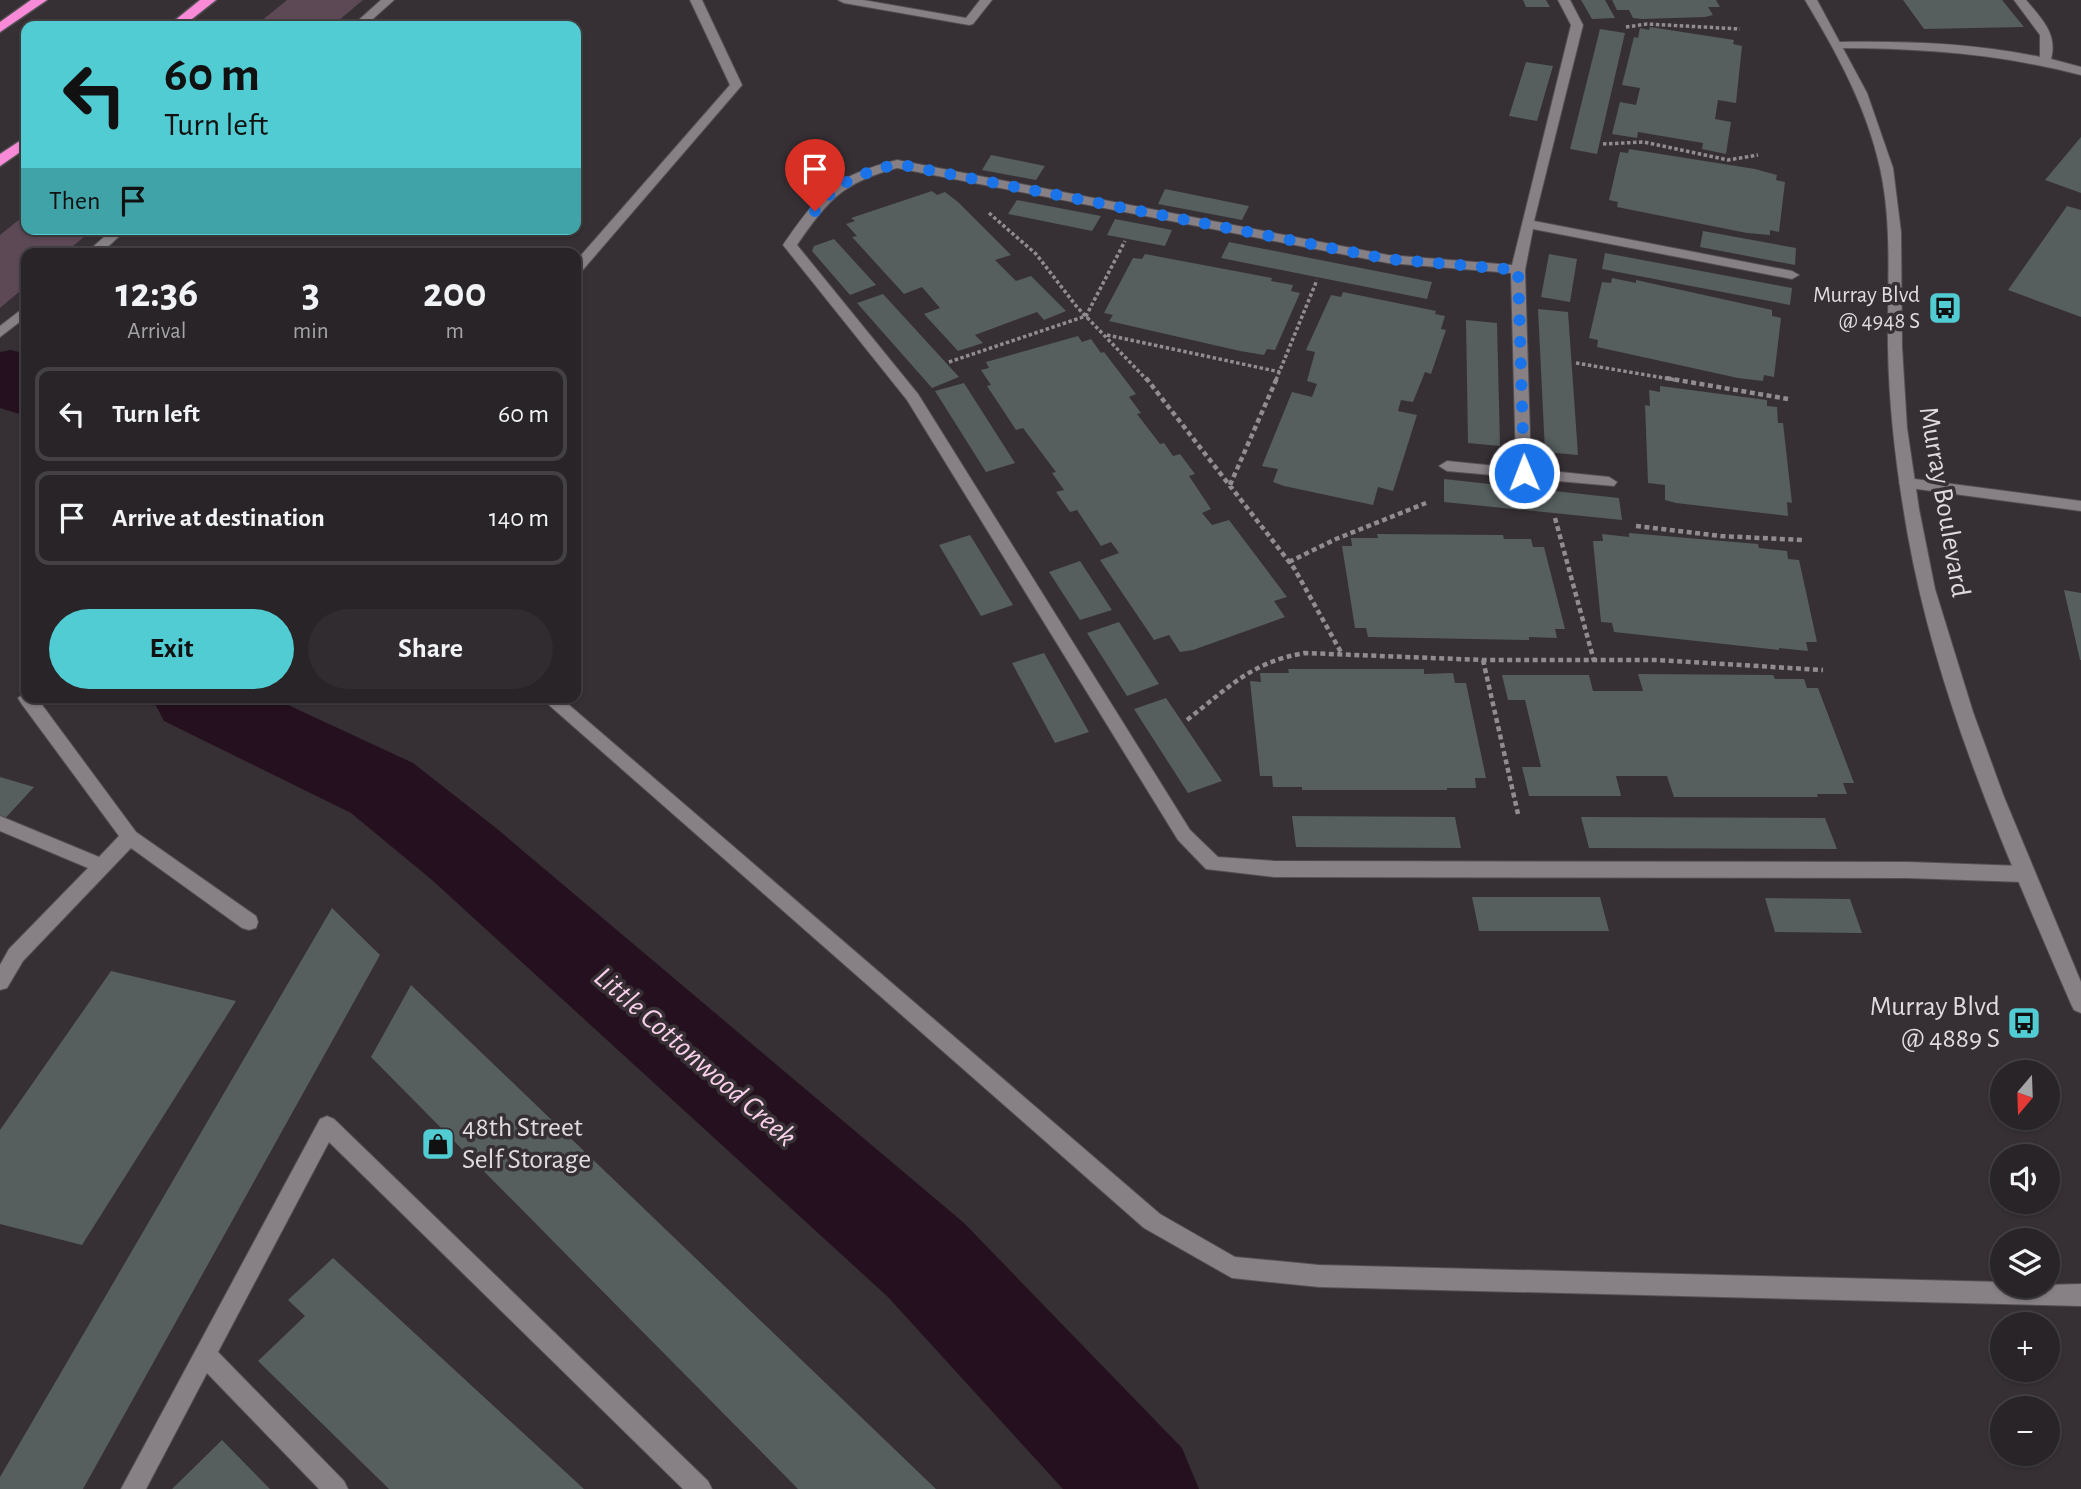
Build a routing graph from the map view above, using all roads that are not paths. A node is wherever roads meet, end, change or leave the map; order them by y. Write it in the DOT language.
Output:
graph roads {
  1 [pos="40,0"];
  2 [pos="209,0"];
  3 [pos="388,0"];
  4 [pos="696,0"];
  5 [pos="844,0"];
  6 [pos="986,0"];
  7 [pos="1564,0"];
  8 [pos="1811,0"];
  9 [pos="2020,0"];
  10 [pos="182,21"];
  11 [pos="364,21"];
  12 [pos="0,28"];
  13 [pos="1839,45"];
  14 [pos="2045,60"];
  15 [pos="2081,71"];
  16 [pos="21,145"];
  17 [pos="0,161"];
  18 [pos="1527,224"];
  19 [pos="114,235"];
  20 [pos="99,248"];
  21 [pos="581,263"];
  22 [pos="1518,270"];
  23 [pos="1792,275"];
  24 [pos="21,314"];
  25 [pos="0,332"];
  26 [pos="1447,466"];
  27 [pos="1524,473"];
  28 [pos="1609,482"];
  29 [pos="1907,483"];
  30 [pos="2081,506"];
  31 [pos="31,703"];
  32 [pos="554,703"];
  33 [pos="1,823"];
  34 [pos="130,837"];
  35 [pos="99,865"];
  36 [pos="2023,874"];
  37 [pos="249,922"];
  38 [pos="0,982"];
  39 [pos="2081,1004"];
  40 [pos="2081,1295"];
  41 [pos="205,1354"];
  42 [pos="133,1489"];
  43 [pos="336,1489"];
  44 [pos="700,1489"];
  1 -- 12 [label="highway"];
  2 -- 10 [label="highway"];
  3 -- 11 [label="main road"];
  4 -- 21 [label="main road"];
  5 -- 6 [label="main road"];
  7 -- 18 [label="main road"];
  8 -- 13 [label="main road, Murray Boulevard"];
  9 -- 14 [label="main road"];
  13 -- 14 [label="main road"];
  13 -- 29 [label="main road, Murray Boulevard"];
  14 -- 15 [label="main road"];
  16 -- 17 [label="highway"];
  18 -- 22 [label="main road"];
  18 -- 23 [label="main road"];
  19 -- 20 [label="main road"];
  22 -- 27 [label="main road"];
  22 -- 36 [label="main road"];
  24 -- 25 [label="main road"];
  26 -- 27 [label="main road"];
  27 -- 28 [label="main road"];
  29 -- 30 [label="main road"];
  29 -- 36 [label="main road, Murray Boulevard"];
  31 -- 34 [label="main road"];
  32 -- 40 [label="main road"];
  33 -- 35 [label="main road"];
  34 -- 35 [label="main road"];
  34 -- 37 [label="main road"];
  35 -- 38 [label="main road"];
  36 -- 39 [label="main road, Murray Boulevard"];
  41 -- 42 [label="main road"];
  41 -- 43 [label="main road"];
  41 -- 44 [label="main road"];
}
